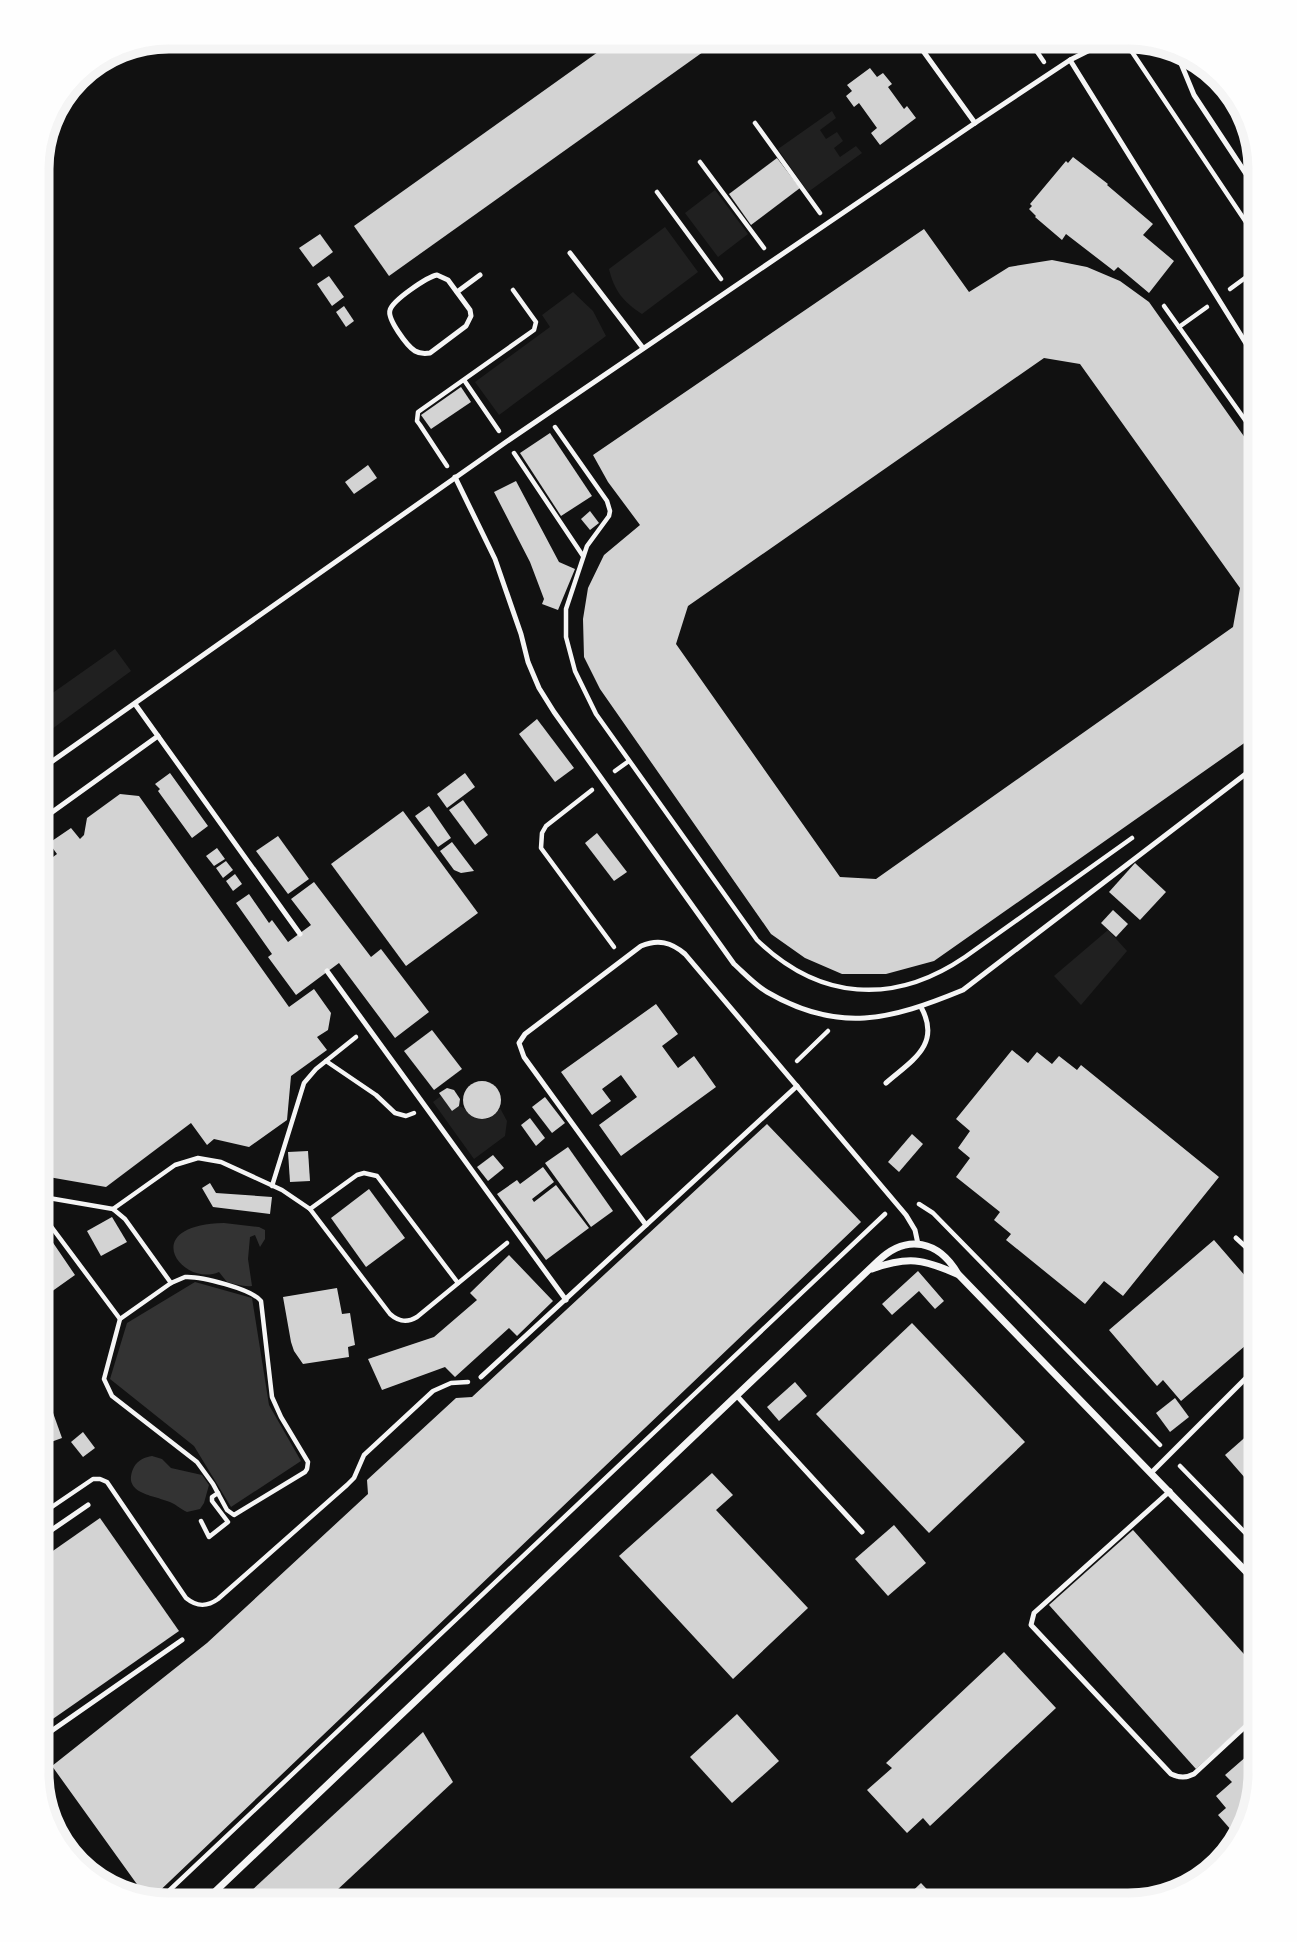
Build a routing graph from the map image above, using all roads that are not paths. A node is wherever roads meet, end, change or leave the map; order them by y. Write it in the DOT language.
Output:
graph roads {
  1 [pos="923,49"];
  2 [pos="1092,49"];
  3 [pos="1070,60"];
  4 [pos="1180,61"];
  5 [pos="975,123"];
  6 [pos="1248,177"];
  7 [pos="570,253"];
  8 [pos="480,275"];
  9 [pos="457,292"];
  10 [pos="1248,347"];
  11 [pos="643,348"];
  12 [pos="455,477"];
  13 [pos="135,704"];
  14 [pos="158,736"];
  15 [pos="49,763"];
  16 [pos="1248,772"];
  17 [pos="49,814"];
  18 [pos="300,934"];
  19 [pos="327,971"];
  20 [pos="921,1007"];
  21 [pos="886,1083"];
  22 [pos="797,1086"];
  23 [pos="646,1225"];
  24 [pos="1236,1238"];
  25 [pos="918,1244"];
  26 [pos="1248,1249"];
  27 [pos="872,1269"];
  28 [pos="958,1274"];
  29 [pos="566,1300"];
  30 [pos="1248,1376"];
  31 [pos="481,1377"];
  32 [pos="737,1396"];
  33 [pos="1152,1472"];
  34 [pos="1170,1491"];
  35 [pos="88,1505"];
  36 [pos="49,1531"];
  37 [pos="862,1532"];
  38 [pos="1248,1573"];
  39 [pos="182,1640"];
  40 [pos="1248,1724"];
  41 [pos="49,1733"];
  42 [pos="214,1893"];
  1 -- 5 [label="lane"];
  2 -- 3 [label="lane"];
  3 -- 5 [label="lane"];
  3 -- 10 [label="lane"];
  4 -- 6 [label="lane"];
  5 -- 11 [label="lane"];
  7 -- 11 [label="lane"];
  8 -- 9 [label="lane"];
  9 -- 9 [label="lane"];
  11 -- 12 [label="lane"];
  12 -- 13 [label="lane"];
  12 -- 20 [label="lane"];
  13 -- 14 [label="lane"];
  13 -- 15 [label="lane"];
  14 -- 17 [label="lane"];
  14 -- 18 [label="lane"];
  16 -- 20 [label="lane"];
  19 -- 29 [label="lane"];
  20 -- 21 [label="lane"];
  22 -- 23 [label="lane"];
  22 -- 23 [label="lane"];
  22 -- 25 [label="lane"];
  23 -- 29 [label="lane"];
  24 -- 26 [label="lane"];
  25 -- 27 [label="street"];
  25 -- 28 [label="street"];
  27 -- 28 [label="street"];
  27 -- 32 [label="street"];
  28 -- 33 [label="street"];
  29 -- 31 [label="lane"];
  30 -- 33 [label="lane"];
  32 -- 37 [label="lane"];
  32 -- 42 [label="street"];
  33 -- 34 [label="street"];
  34 -- 38 [label="street"];
  34 -- 40 [label="lane"];
  35 -- 36 [label="lane"];
  39 -- 41 [label="lane"];
}
